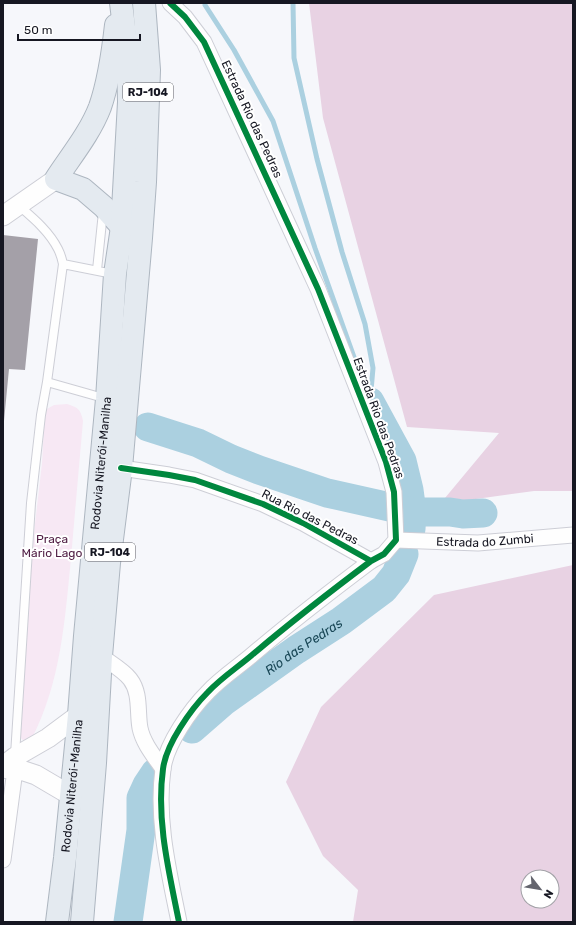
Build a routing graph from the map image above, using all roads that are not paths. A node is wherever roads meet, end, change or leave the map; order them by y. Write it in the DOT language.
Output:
graph roads {
  1 [pos="120,3"];
  2 [pos="144,3"];
  3 [pos="170,3"];
  4 [pos="56,179"];
  5 [pos="104,207"];
  6 [pos="11,211"];
  7 [pos="122,227"];
  8 [pos="63,264"];
  9 [pos="106,272"];
  10 [pos="47,382"];
  11 [pos="107,399"];
  12 [pos="121,468"];
  13 [pos="573,536"];
  14 [pos="396,540"];
  15 [pos="372,561"];
  16 [pos="101,656"];
  17 [pos="79,715"];
  18 [pos="9,765"];
  19 [pos="163,769"];
  20 [pos="70,795"];
  21 [pos="3,860"];
  22 [pos="57,922"];
  23 [pos="82,922"];
  24 [pos="179,922"];
  1 -- 4 [label="highway"];
  1 -- 7 [label="highway, Rodovia Niterói-Manilha / RJ-104"];
  2 -- 12 [label="highway, Rodovia Niterói-Manilha / RJ-104"];
  3 -- 14 [label="street, Estrada Rio das Pedras"];
  4 -- 5 [label="highway"];
  4 -- 6 [label="street"];
  5 -- 7 [label="highway"];
  5 -- 9 [label="lane"];
  6 -- 8 [label="lane"];
  7 -- 9 [label="highway, Rodovia Niterói-Manilha / RJ-104"];
  8 -- 9 [label="lane"];
  8 -- 10 [label="lane"];
  9 -- 11 [label="highway, Rodovia Niterói-Manilha / RJ-104"];
  10 -- 11 [label="lane"];
  10 -- 18 [label="lane"];
  11 -- 17 [label="highway, Rodovia Niterói-Manilha / RJ-104"];
  12 -- 15 [label="street, Rua Rio das Pedras"];
  12 -- 16 [label="highway, Rodovia Niterói-Manilha / RJ-104"];
  13 -- 14 [label="street, Estrada do Zumbi"];
  14 -- 15 [label="street"];
  15 -- 19 [label="street"];
  16 -- 19 [label="street"];
  16 -- 23 [label="highway, Rodovia Niterói-Manilha / RJ-104"];
  17 -- 18 [label="street"];
  17 -- 20 [label="highway, Rodovia Niterói-Manilha / RJ-104"];
  18 -- 20 [label="street"];
  18 -- 21 [label="street"];
  19 -- 24 [label="street"];
  20 -- 22 [label="highway, Rodovia Niterói-Manilha / RJ-104"];
}
